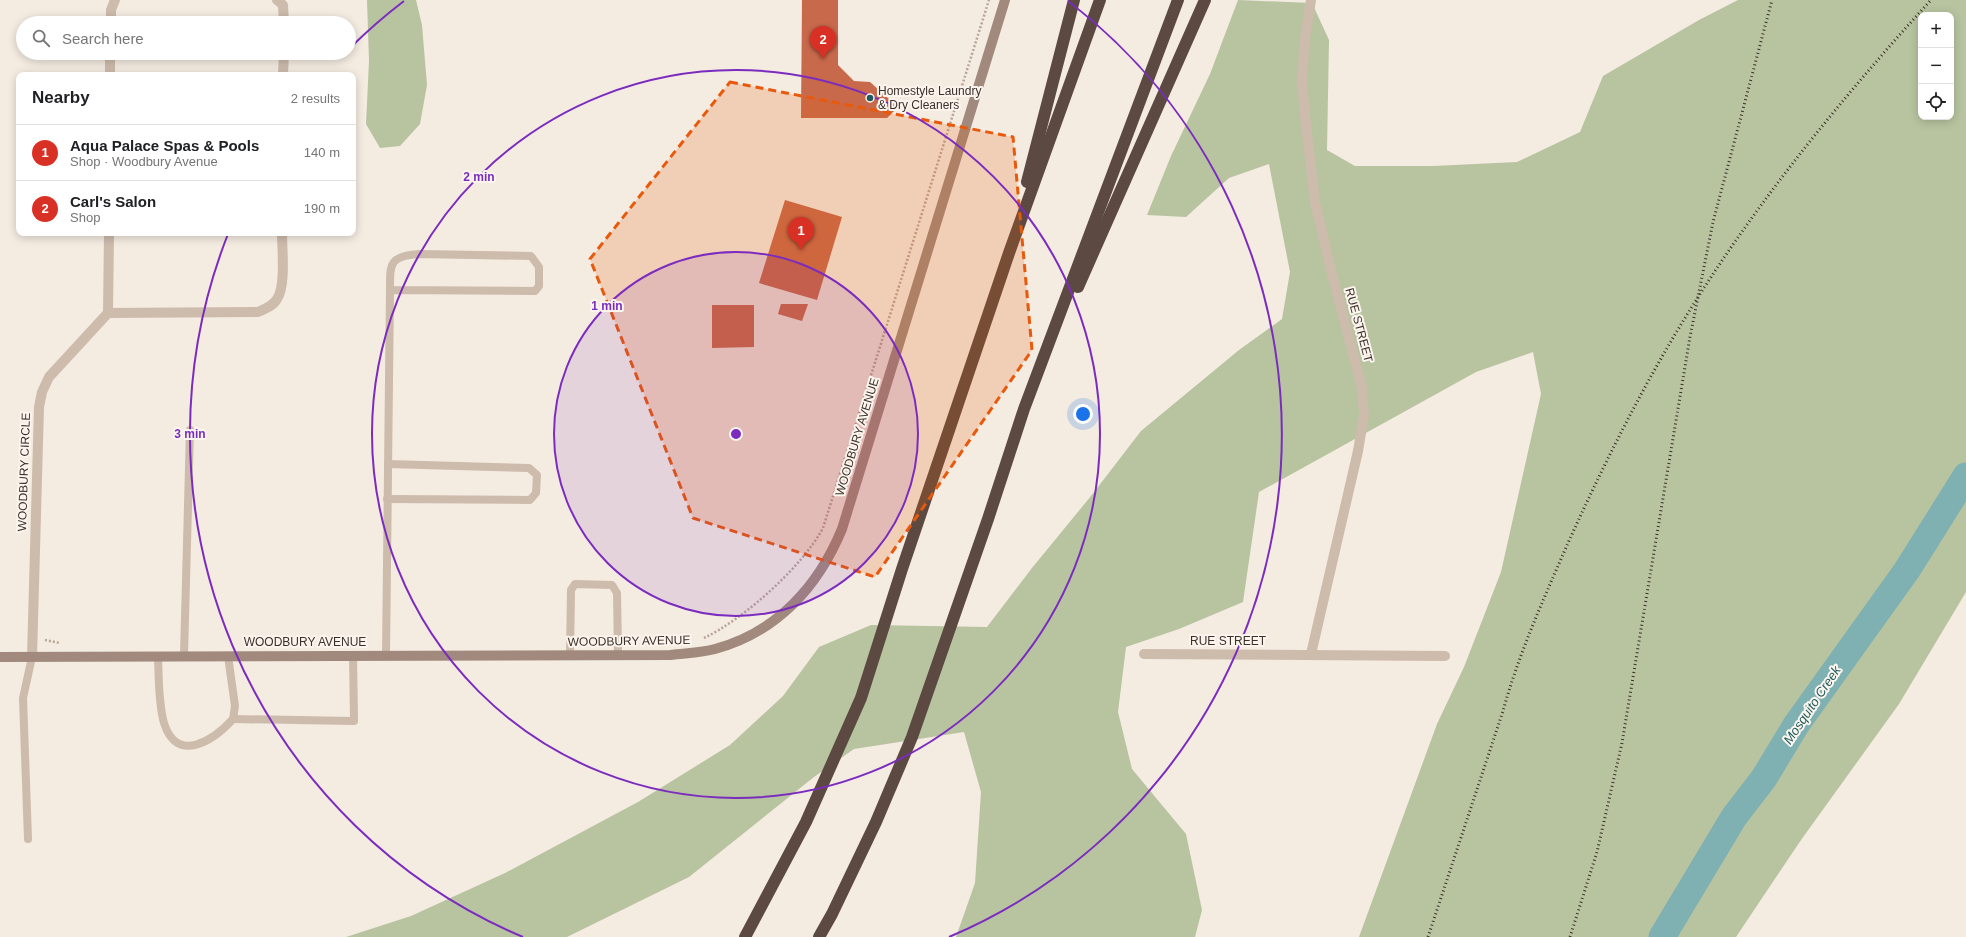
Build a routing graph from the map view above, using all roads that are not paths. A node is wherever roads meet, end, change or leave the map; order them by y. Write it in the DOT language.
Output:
graph roads {
  1 [pos="115,0"];
  2 [pos="277,0"];
  3 [pos="1005,0"];
  4 [pos="1074,0"];
  5 [pos="1100,0"];
  6 [pos="1178,0"];
  7 [pos="1205,0"];
  8 [pos="1311,0"];
  9 [pos="111,16"];
  10 [pos="284,16"];
  11 [pos="110,60"];
  12 [pos="284,60"];
  13 [pos="110,72"];
  14 [pos="283,72"];
  15 [pos="109,236"];
  16 [pos="282,236"];
  17 [pos="1009,253"];
  18 [pos="390,290"];
  19 [pos="108,312"];
  20 [pos="1024,409"];
  21 [pos="190,430"];
  22 [pos="388,464"];
  23 [pos="387,499"];
  24 [pos="1144,654"];
  25 [pos="1311,654"];
  26 [pos="353,655"];
  27 [pos="386,655"];
  28 [pos="570,655"];
  29 [pos="618,655"];
  30 [pos="158,656"];
  31 [pos="184,656"];
  32 [pos="228,656"];
  33 [pos="1445,656"];
  34 [pos="0,657"];
  35 [pos="32,657"];
  36 [pos="233,719"];
  37 [pos="28,839"];
  38 [pos="745,937"];
  39 [pos="819,937"];
  1 -- 9 [label="street"];
  2 -- 10 [label="street"];
  3 -- 29 [label="main road, WOODBURY AVENUE"];
  4 -- 17 [label="highway"];
  5 -- 17 [label="highway"];
  6 -- 20 [label="highway"];
  7 -- 20 [label="highway"];
  8 -- 25 [label="street, RUE STREET"];
  11 -- 13 [label="street"];
  12 -- 14 [label="street"];
  15 -- 19 [label="street"];
  16 -- 19 [label="street"];
  17 -- 38 [label="highway"];
  18 -- 18 [label="lane"];
  18 -- 22 [label="lane"];
  19 -- 35 [label="street, WOODBURY CIRCLE"];
  20 -- 39 [label="highway"];
  21 -- 31 [label="lane"];
  22 -- 23 [label="lane"];
  22 -- 23 [label="lane"];
  23 -- 27 [label="lane"];
  24 -- 25 [label="street, RUE STREET"];
  25 -- 33 [label="street, RUE STREET"];
  26 -- 27 [label="main road, WOODBURY AVENUE"];
  26 -- 32 [label="main road, WOODBURY AVENUE"];
  26 -- 36 [label="lane"];
  27 -- 28 [label="main road, WOODBURY AVENUE"];
  28 -- 29 [label="main road, WOODBURY AVENUE"];
  28 -- 29 [label="lane"];
  30 -- 31 [label="main road, WOODBURY AVENUE"];
  30 -- 35 [label="main road, WOODBURY AVENUE"];
  30 -- 36 [label="lane"];
  31 -- 32 [label="main road, WOODBURY AVENUE"];
  32 -- 36 [label="lane"];
  34 -- 35 [label="main road, WOODBURY AVENUE"];
  35 -- 37 [label="lane"];
}
